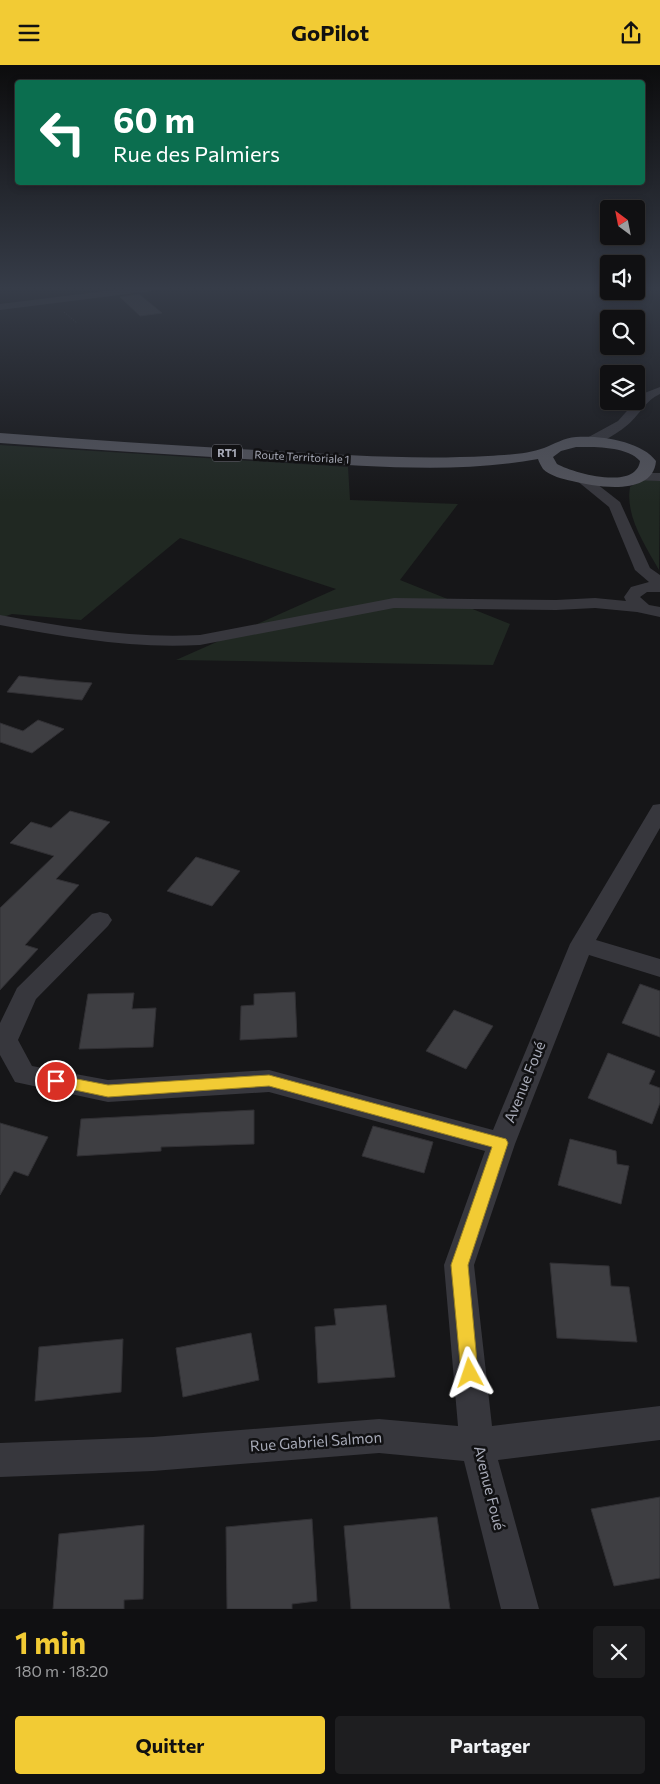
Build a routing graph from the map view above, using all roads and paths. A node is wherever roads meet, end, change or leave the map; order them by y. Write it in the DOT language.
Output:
graph roads {
  1 [pos="660,390"];
  2 [pos="622,425"];
  3 [pos="0,438"];
  4 [pos="590,442"];
  5 [pos="631,450"];
  6 [pos="548,452"];
  7 [pos="660,457"];
  8 [pos="455,462"];
  9 [pos="557,472"];
  10 [pos="651,473"];
  11 [pos="584,480"];
  12 [pos="621,481"];
  13 [pos="615,505"];
  14 [pos="643,570"];
  15 [pos="660,585"];
  16 [pos="647,606"];
  17 [pos="0,620"];
  18 [pos="660,810"];
  19 [pos="100,920"];
  20 [pos="582,944"];
  21 [pos="660,967"];
  22 [pos="501,1143"];
  23 [pos="660,1423"];
  24 [pos="476,1445"];
  25 [pos="0,1459"];
  26 [pos="520,1609"];
  1 -- 2 [label="street"];
  2 -- 4 [label="street"];
  2 -- 5 [label="street"];
  3 -- 8 [label="main road, Route Territoriale 1 / RT1"];
  4 -- 5 [label="main road, Route Territoriale 1"];
  4 -- 6 [label="main road, Route Territoriale 1"];
  5 -- 7 [label="main road"];
  5 -- 10 [label="main road"];
  6 -- 8 [label="main road, Route Territoriale 1 / RT1"];
  6 -- 9 [label="main road"];
  8 -- 9 [label="main road, Route Territoriale 1 / RT1"];
  9 -- 11 [label="main road, Route Territoriale 1"];
  10 -- 12 [label="main road, Route Territoriale 1"];
  11 -- 12 [label="main road, Route Territoriale 1"];
  11 -- 13 [label="street"];
  12 -- 13 [label="street"];
  13 -- 14 [label="street"];
  14 -- 15 [label="street"];
  14 -- 16 [label="street"];
  15 -- 16 [label="street"];
  16 -- 17 [label="street"];
  18 -- 20 [label="street, Avenue Foué"];
  19 -- 22 [label="street"];
  20 -- 21 [label="street"];
  20 -- 22 [label="street, Avenue Foué"];
  22 -- 24 [label="street, Avenue Foué"];
  23 -- 24 [label="street, Rue Gabriel Salmon"];
  24 -- 25 [label="street, Rue Gabriel Salmon"];
  24 -- 26 [label="street, Avenue Foué"];
}
